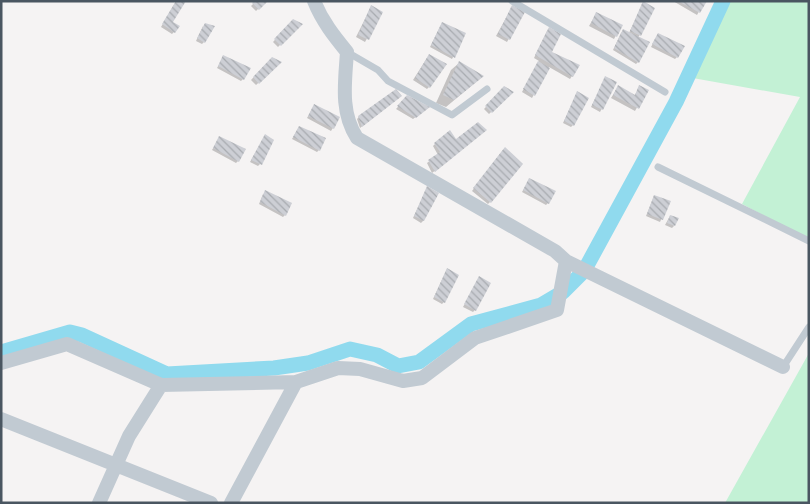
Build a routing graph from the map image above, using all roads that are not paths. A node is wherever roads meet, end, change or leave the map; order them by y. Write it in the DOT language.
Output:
graph roads {
  1 [pos="314,1"];
  2 [pos="512,1"];
  3 [pos="347,52"];
  4 [pos="487,89"];
  5 [pos="665,92"];
  6 [pos="658,167"];
  7 [pos="809,241"];
  8 [pos="566,261"];
  9 [pos="809,327"];
  10 [pos="1,363"];
  11 [pos="783,367"];
  12 [pos="296,382"];
  13 [pos="161,385"];
  14 [pos="1,419"];
  15 [pos="116,465"];
  16 [pos="99,503"];
  17 [pos="211,503"];
  18 [pos="231,503"];
  1 -- 3 [label="street"];
  2 -- 5 [label="lane"];
  3 -- 4 [label="lane"];
  3 -- 8 [label="street"];
  6 -- 7 [label="lane"];
  8 -- 11 [label="street"];
  8 -- 12 [label="street"];
  9 -- 11 [label="lane"];
  10 -- 13 [label="street"];
  12 -- 13 [label="street"];
  12 -- 18 [label="street"];
  13 -- 15 [label="street"];
  14 -- 15 [label="street"];
  15 -- 16 [label="street"];
  15 -- 17 [label="street"];
}
